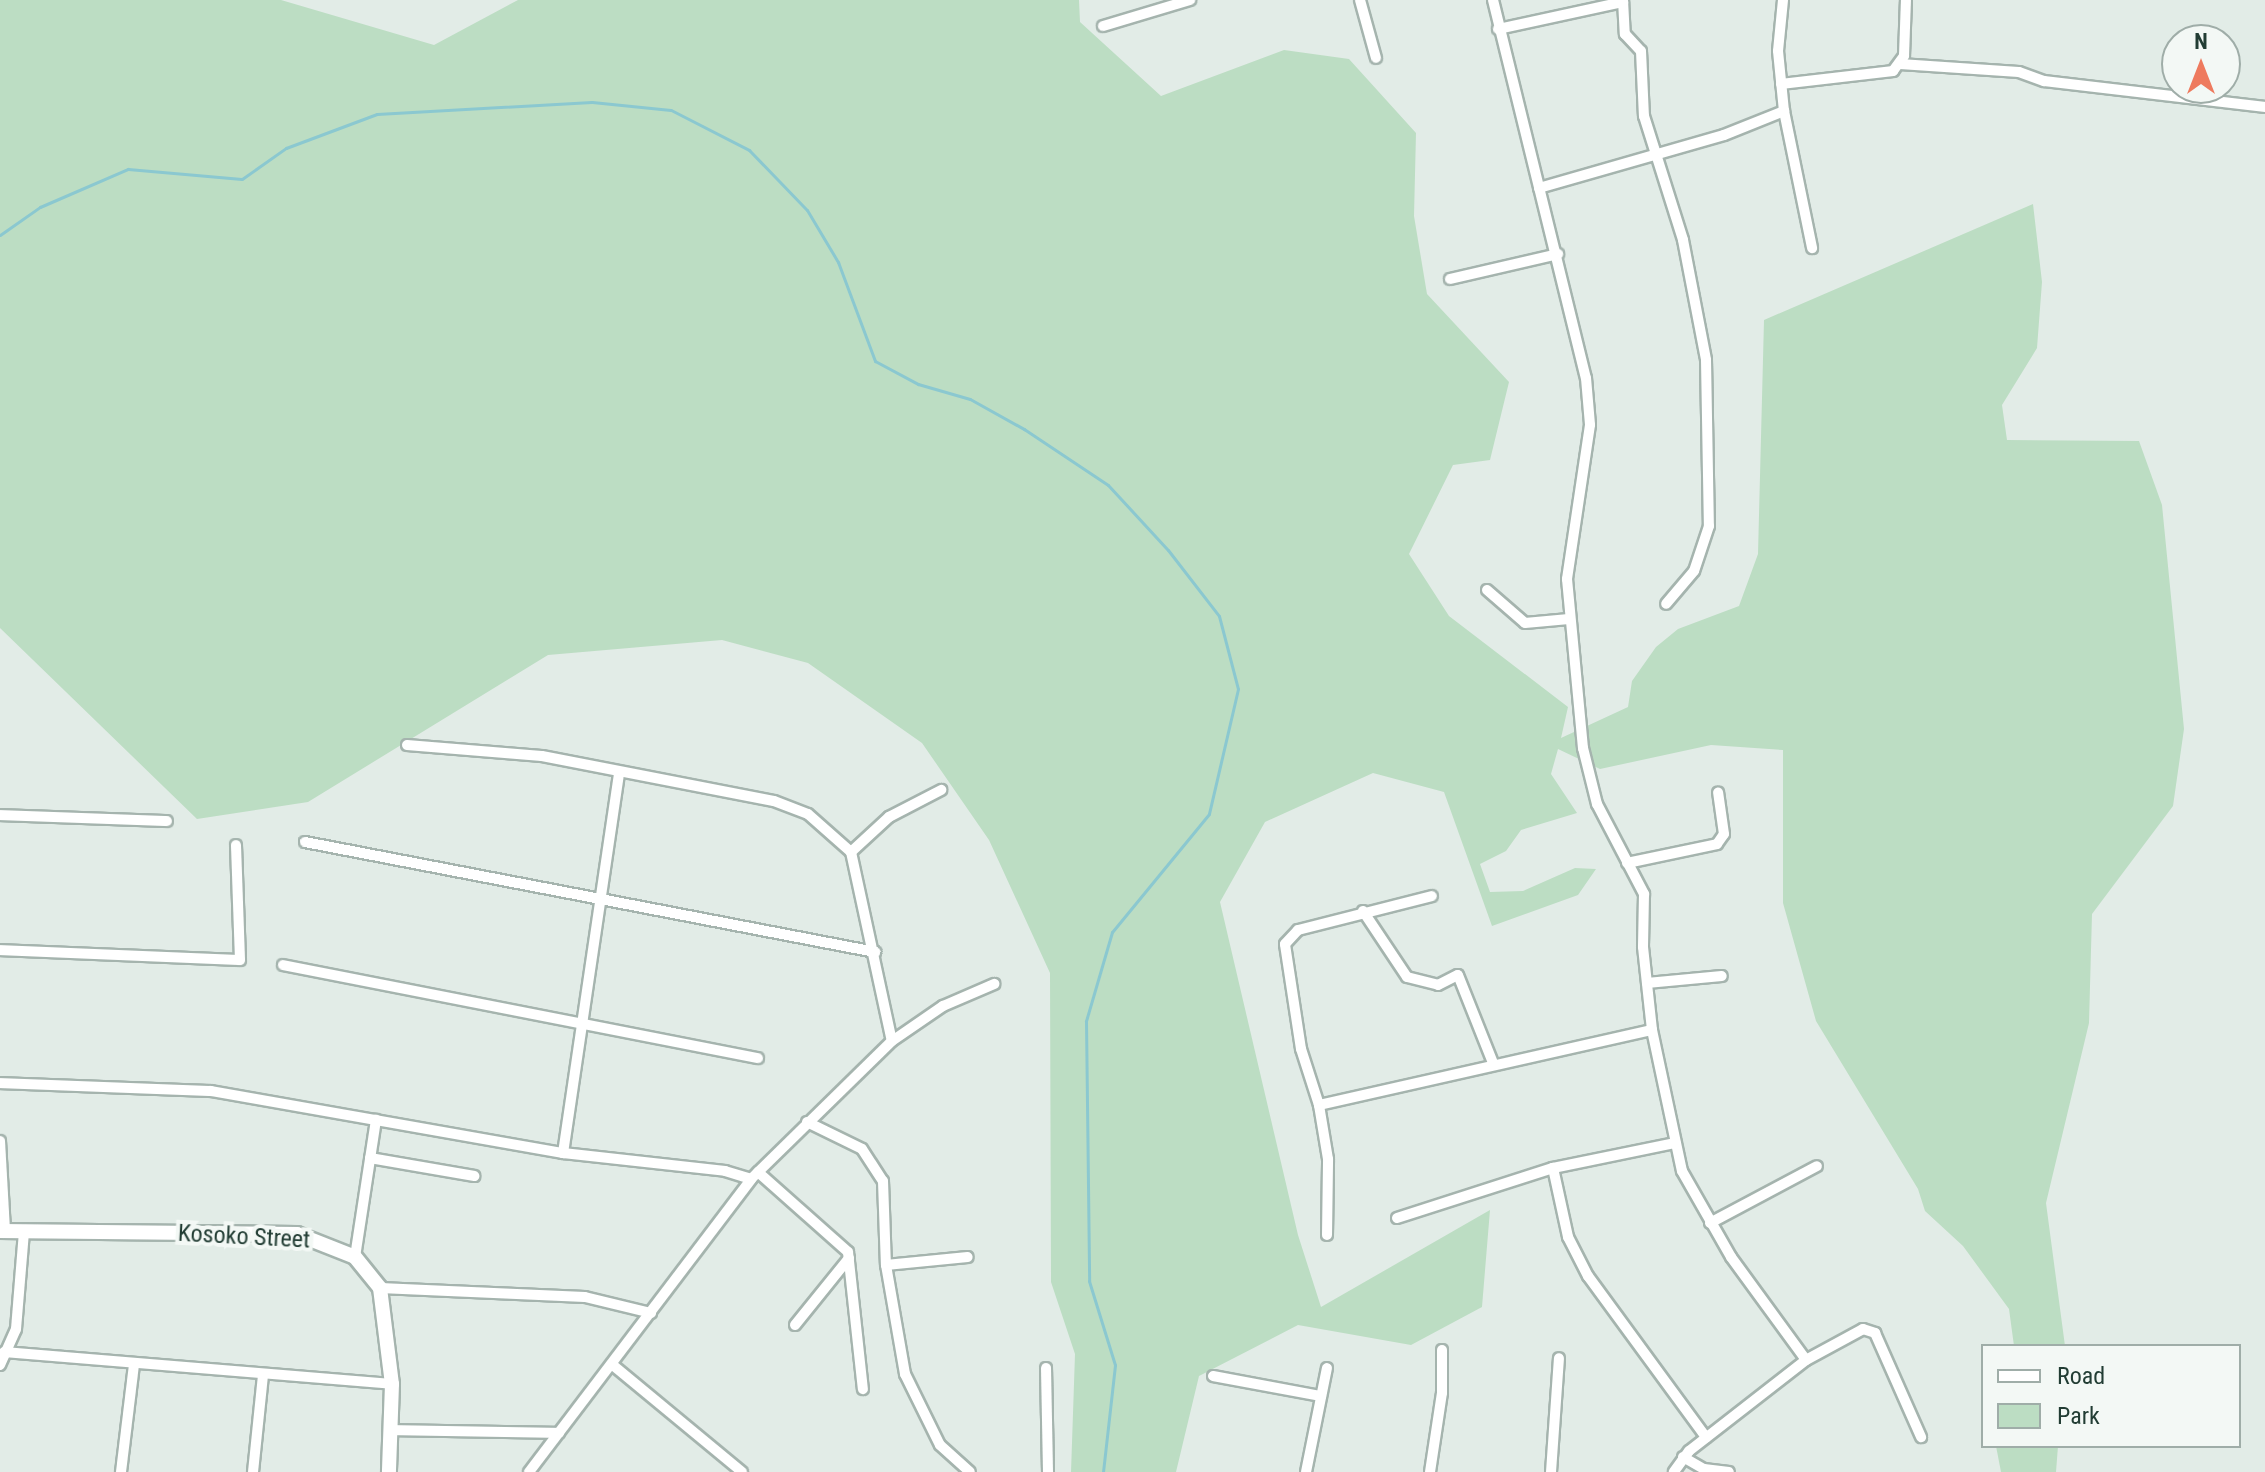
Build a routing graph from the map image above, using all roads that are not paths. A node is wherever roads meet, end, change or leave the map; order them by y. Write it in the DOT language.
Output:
graph roads {
  1 [pos="1190,0"];
  2 [pos="1360,0"];
  3 [pos="1493,0"];
  4 [pos="1783,0"];
  5 [pos="1906,0"];
  6 [pos="1623,1"];
  7 [pos="1103,26"];
  8 [pos="1498,29"];
  9 [pos="1376,58"];
  10 [pos="1900,64"];
  11 [pos="1781,84"];
  12 [pos="2265,107"];
  13 [pos="1784,111"];
  14 [pos="1658,153"];
  15 [pos="1539,188"];
  16 [pos="1812,248"];
  17 [pos="1558,254"];
  18 [pos="1450,279"];
  19 [pos="1487,590"];
  20 [pos="1666,604"];
  21 [pos="1569,619"];
  22 [pos="407,745"];
  23 [pos="619,772"];
  24 [pos="941,790"];
  25 [pos="1718,792"];
  26 [pos="0,815"];
  27 [pos="167,821"];
  28 [pos="305,842"];
  29 [pos="236,845"];
  30 [pos="851,852"];
  31 [pos="1627,863"];
  32 [pos="1432,896"];
  33 [pos="602,901"];
  34 [pos="1363,911"];
  35 [pos="0,950"];
  36 [pos="875,952"];
  37 [pos="283,965"];
  38 [pos="1722,976"];
  39 [pos="1647,983"];
  40 [pos="994,984"];
  41 [pos="580,1026"];
  42 [pos="1652,1030"];
  43 [pos="892,1041"];
  44 [pos="758,1058"];
  45 [pos="1493,1063"];
  46 [pos="0,1083"];
  47 [pos="1319,1105"];
  48 [pos="376,1120"];
  49 [pos="807,1122"];
  50 [pos="0,1141"];
  51 [pos="1675,1143"];
  52 [pos="563,1153"];
  53 [pos="370,1158"];
  54 [pos="1817,1166"];
  55 [pos="1553,1168"];
  56 [pos="754,1175"];
  57 [pos="474,1176"];
  58 [pos="1397,1218"];
  59 [pos="1710,1223"];
  60 [pos="2,1231"];
  61 [pos="24,1232"];
  62 [pos="1327,1235"];
  63 [pos="355,1257"];
  64 [pos="968,1257"];
  65 [pos="849,1258"];
  66 [pos="886,1265"];
  67 [pos="380,1288"];
  68 [pos="651,1313"];
  69 [pos="795,1325"];
  70 [pos="1442,1350"];
  71 [pos="4,1352"];
  72 [pos="1559,1358"];
  73 [pos="1806,1360"];
  74 [pos="0,1365"];
  75 [pos="134,1365"];
  76 [pos="614,1366"];
  77 [pos="1046,1368"];
  78 [pos="1327,1368"];
  79 [pos="263,1375"];
  80 [pos="1213,1376"];
  81 [pos="392,1384"];
  82 [pos="863,1389"];
  83 [pos="1321,1396"];
  84 [pos="391,1430"];
  85 [pos="559,1433"];
  86 [pos="1706,1437"];
  87 [pos="1921,1437"];
  88 [pos="1683,1457"];
  89 [pos="121,1472"];
  90 [pos="253,1472"];
  91 [pos="389,1472"];
  92 [pos="529,1472"];
  93 [pos="742,1472"];
  94 [pos="970,1472"];
  95 [pos="1048,1472"];
  96 [pos="1306,1472"];
  97 [pos="1430,1472"];
  98 [pos="1551,1472"];
  99 [pos="1674,1472"];
  100 [pos="1729,1472"];
  1 -- 7 [label="street"];
  2 -- 9 [label="street"];
  3 -- 8 [label="street"];
  4 -- 11 [label="street"];
  5 -- 10 [label="street"];
  6 -- 8 [label="street"];
  6 -- 14 [label="street"];
  8 -- 15 [label="street"];
  10 -- 11 [label="street"];
  10 -- 12 [label="street"];
  11 -- 13 [label="street"];
  13 -- 14 [label="street"];
  13 -- 16 [label="street"];
  14 -- 15 [label="street"];
  14 -- 20 [label="street"];
  15 -- 17 [label="street"];
  17 -- 18 [label="street"];
  17 -- 21 [label="street"];
  19 -- 21 [label="street"];
  21 -- 31 [label="street"];
  22 -- 23 [label="street"];
  23 -- 30 [label="street"];
  23 -- 33 [label="street"];
  24 -- 30 [label="street"];
  25 -- 31 [label="street"];
  26 -- 27 [label="street"];
  28 -- 33 [label="street"];
  29 -- 35 [label="street"];
  30 -- 36 [label="street"];
  31 -- 39 [label="street"];
  32 -- 34 [label="street"];
  33 -- 36 [label="street"];
  33 -- 41 [label="street"];
  34 -- 45 [label="street"];
  34 -- 47 [label="street"];
  36 -- 43 [label="street"];
  37 -- 41 [label="street"];
  38 -- 39 [label="street"];
  39 -- 42 [label="street"];
  40 -- 43 [label="street"];
  41 -- 44 [label="street"];
  41 -- 52 [label="street"];
  42 -- 45 [label="street"];
  42 -- 51 [label="street"];
  43 -- 49 [label="street"];
  45 -- 47 [label="street"];
  46 -- 48 [label="street"];
  47 -- 62 [label="street"];
  48 -- 52 [label="street"];
  48 -- 53 [label="street"];
  49 -- 56 [label="street"];
  49 -- 66 [label="street"];
  50 -- 60 [label="street"];
  51 -- 55 [label="street"];
  51 -- 59 [label="street"];
  52 -- 56 [label="street"];
  53 -- 57 [label="street"];
  53 -- 63 [label="street"];
  54 -- 59 [label="street"];
  55 -- 58 [label="street"];
  55 -- 86 [label="street"];
  56 -- 65 [label="street"];
  56 -- 68 [label="street"];
  59 -- 73 [label="street"];
  60 -- 61 [label="street, Kosoko Street"];
  61 -- 63 [label="street, Kosoko Street"];
  61 -- 71 [label="street"];
  63 -- 67 [label="street, Kosoko Street"];
  64 -- 66 [label="street"];
  65 -- 69 [label="street"];
  65 -- 82 [label="street"];
  66 -- 94 [label="street"];
  67 -- 68 [label="street"];
  67 -- 81 [label="street"];
  68 -- 76 [label="street"];
  70 -- 97 [label="street"];
  71 -- 74 [label="street"];
  71 -- 75 [label="street"];
  72 -- 98 [label="street"];
  73 -- 86 [label="street"];
  73 -- 87 [label="street"];
  75 -- 79 [label="street"];
  75 -- 89 [label="street"];
  76 -- 85 [label="street"];
  76 -- 93 [label="street"];
  77 -- 95 [label="street"];
  78 -- 83 [label="street"];
  79 -- 81 [label="street"];
  79 -- 90 [label="street"];
  80 -- 83 [label="street"];
  81 -- 84 [label="street"];
  83 -- 96 [label="street"];
  84 -- 85 [label="street"];
  84 -- 91 [label="street"];
  85 -- 92 [label="street"];
  86 -- 88 [label="street"];
  88 -- 99 [label="street"];
  88 -- 100 [label="street"];
}
